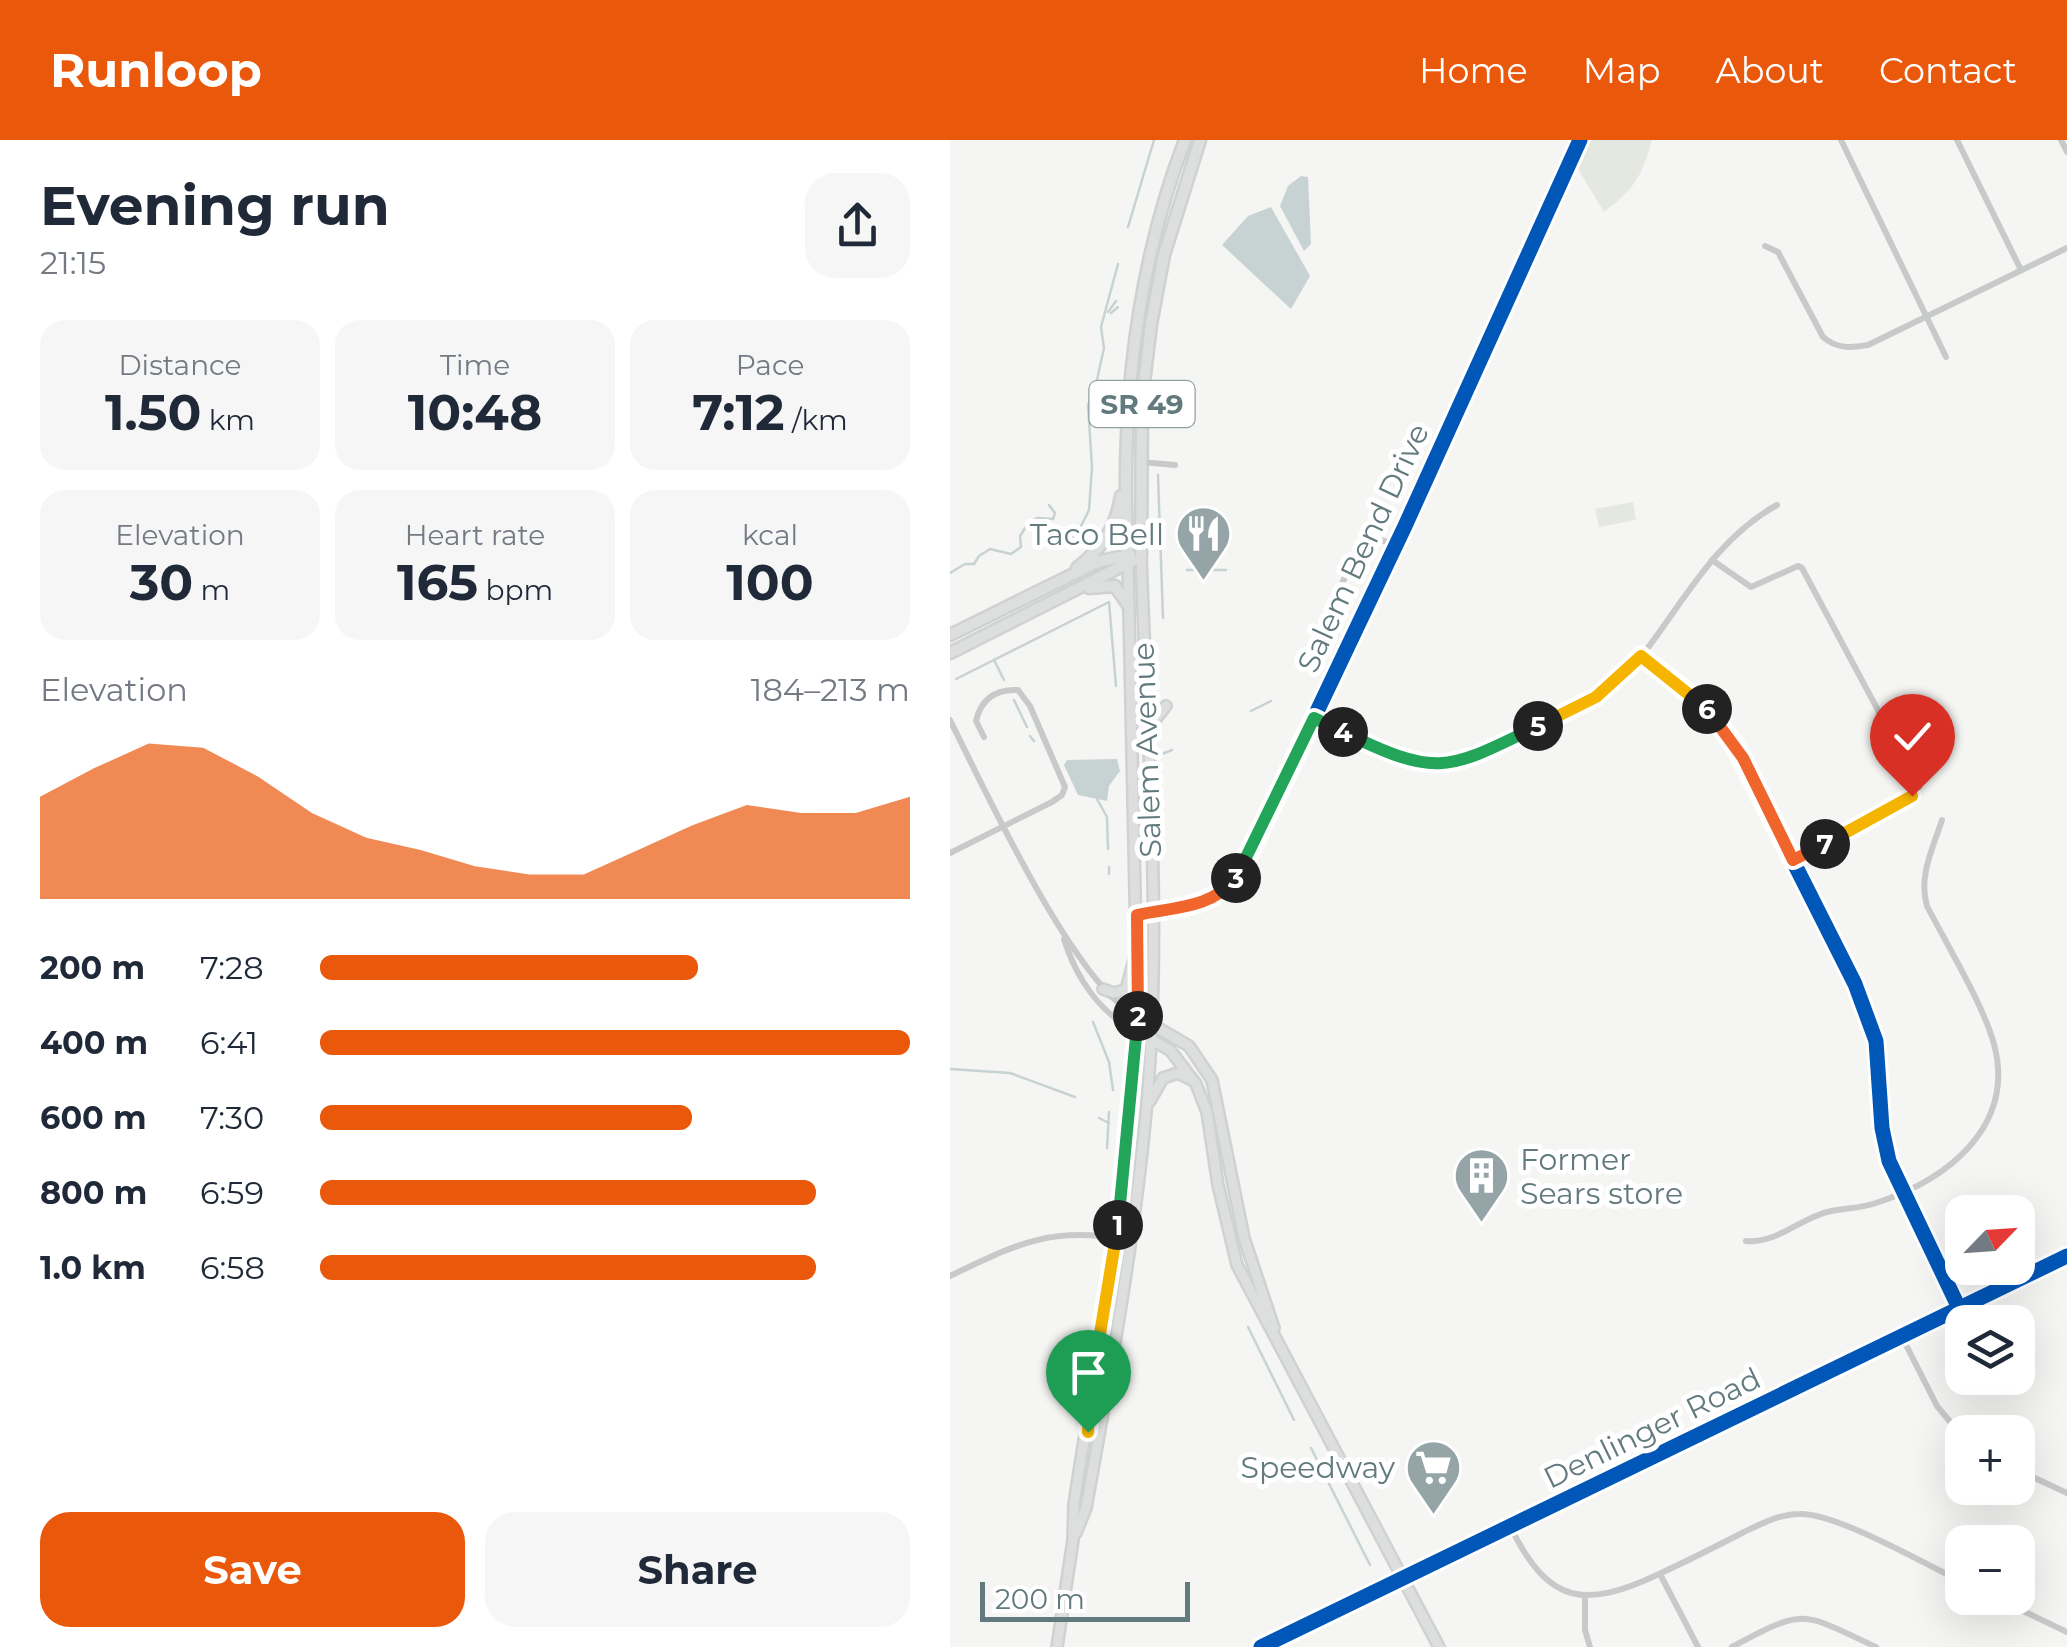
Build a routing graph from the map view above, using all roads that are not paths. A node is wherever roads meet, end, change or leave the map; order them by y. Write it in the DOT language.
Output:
graph roads {
  1 [pos="1185,140"];
  2 [pos="1200,140"];
  3 [pos="1580,140"];
  4 [pos="1841,140"];
  5 [pos="1958,140"];
  6 [pos="2061,140"];
  7 [pos="2067,152"];
  8 [pos="1177,164"];
  9 [pos="1765,246"];
  10 [pos="2067,248"];
  11 [pos="1150,251"];
  12 [pos="1164,255"];
  13 [pos="2020,270"];
  14 [pos="1926,316"];
  15 [pos="1147,354"];
  16 [pos="1946,357"];
  17 [pos="1126,455"];
  18 [pos="1140,462"];
  19 [pos="1175,465"];
  20 [pos="1778,506"];
  21 [pos="1396,544"];
  22 [pos="1141,555"];
  23 [pos="1128,559"];
  24 [pos="1712,560"];
  25 [pos="1062,580"];
  26 [pos="1342,580"];
  27 [pos="1074,591"];
  28 [pos="1128,605"];
  29 [pos="950,635"];
  30 [pos="950,653"];
  31 [pos="1641,656"];
  32 [pos="1166,706"];
  33 [pos="1314,718"];
  34 [pos="950,720"];
  35 [pos="984,736"];
  36 [pos="1146,744"];
  37 [pos="1942,820"];
  38 [pos="1004,824"];
  39 [pos="950,853"];
  40 [pos="1793,860"];
  41 [pos="1153,912"];
  42 [pos="1137,915"];
  43 [pos="1062,933"];
  44 [pos="1138,945"];
  45 [pos="1103,989"];
  46 [pos="1138,1017"];
  47 [pos="1151,1023"];
  48 [pos="1138,1034"];
  49 [pos="1150,1038"];
  50 [pos="1196,1084"];
  51 [pos="1145,1118"];
  52 [pos="1126,1168"];
  53 [pos="1902,1192"];
  54 [pos="1116,1238"];
  55 [pos="1128,1240"];
  56 [pos="1746,1241"];
  57 [pos="2067,1256"];
  58 [pos="950,1276"];
  59 [pos="1958,1305"];
  60 [pos="1965,1305"];
  61 [pos="1945,1315"];
  62 [pos="1276,1335"];
  63 [pos="1902,1336"];
  64 [pos="1088,1415"];
  65 [pos="1945,1416"];
  66 [pos="2035,1478"];
  67 [pos="2067,1493"];
  68 [pos="1087,1502"];
  69 [pos="1511,1528"];
  70 [pos="1073,1540"];
  71 [pos="1660,1574"];
  72 [pos="1945,1574"];
  73 [pos="1403,1578"];
  74 [pos="1585,1596"];
  75 [pos="2032,1615"];
  76 [pos="2067,1632"];
  77 [pos="1058,1647"];
  78 [pos="1261,1647"];
  79 [pos="1439,1647"];
  80 [pos="1590,1647"];
  81 [pos="1698,1647"];
  82 [pos="1732,1647"];
  83 [pos="1876,1647"];
  1 -- 8 [label="highway, Salem Avenue / SR 49"];
  2 -- 12 [label="highway, Salem Avenue / SR 49"];
  3 -- 21 [label="street, Salem Bend Drive"];
  4 -- 14 [label="street"];
  5 -- 13 [label="street"];
  6 -- 7 [label="street"];
  8 -- 11 [label="highway, Salem Avenue / SR 49"];
  8 -- 12 [label="highway"];
  9 -- 14 [label="street"];
  10 -- 13 [label="street"];
  11 -- 15 [label="highway"];
  11 -- 17 [label="highway, Salem Avenue / SR 49"];
  12 -- 15 [label="highway, Salem Avenue / SR 49"];
  13 -- 14 [label="street"];
  14 -- 16 [label="street"];
  15 -- 18 [label="highway, Salem Avenue / SR 49"];
  17 -- 23 [label="highway, Salem Avenue"];
  17 -- 25 [label="highway, SR 49"];
  18 -- 19 [label="street"];
  18 -- 22 [label="highway, Salem Avenue / SR 49"];
  20 -- 24 [label="street"];
  21 -- 26 [label="street"];
  21 -- 33 [label="street, Salem Bend Drive"];
  22 -- 23 [label="highway"];
  22 -- 36 [label="main road, Salem Avenue"];
  23 -- 25 [label="highway"];
  23 -- 27 [label="highway"];
  23 -- 28 [label="main road, Salem Avenue"];
  24 -- 31 [label="street"];
  24 -- 40 [label="street"];
  25 -- 29 [label="highway, SR 49"];
  27 -- 28 [label="highway"];
  27 -- 30 [label="highway"];
  28 -- 42 [label="main road, Salem Avenue"];
  31 -- 33 [label="street"];
  31 -- 40 [label="street"];
  32 -- 36 [label="main road"];
  33 -- 41 [label="street, Salem Bend Drive"];
  34 -- 38 [label="street"];
  35 -- 38 [label="street"];
  36 -- 41 [label="main road, Salem Avenue"];
  37 -- 53 [label="street"];
  38 -- 39 [label="street"];
  38 -- 43 [label="street"];
  40 -- 53 [label="street"];
  41 -- 42 [label="street, Salem Bend Drive"];
  41 -- 47 [label="main road, Salem Avenue"];
  42 -- 44 [label="main road, Salem Avenue"];
  43 -- 45 [label="street"];
  43 -- 48 [label="street"];
  44 -- 45 [label="main road"];
  44 -- 46 [label="main road, Salem Avenue"];
  45 -- 46 [label="street"];
  46 -- 47 [label="main road"];
  46 -- 48 [label="main road, Salem Avenue"];
  47 -- 49 [label="main road, Salem Avenue"];
  47 -- 62 [label="main road"];
  48 -- 49 [label="main road"];
  48 -- 52 [label="main road, Salem Avenue"];
  49 -- 50 [label="main road"];
  49 -- 51 [label="main road, Salem Avenue"];
  50 -- 51 [label="main road"];
  50 -- 62 [label="main road"];
  51 -- 55 [label="main road, Salem Avenue"];
  52 -- 54 [label="main road, Salem Avenue"];
  52 -- 55 [label="main road"];
  53 -- 56 [label="street"];
  53 -- 59 [label="street"];
  54 -- 55 [label="street"];
  54 -- 58 [label="street"];
  54 -- 64 [label="main road, Salem Avenue"];
  55 -- 68 [label="main road, Salem Avenue"];
  57 -- 60 [label="street, Denlinger Road"];
  61 -- 63 [label="street, Denlinger Road"];
  62 -- 73 [label="main road"];
  63 -- 65 [label="street"];
  63 -- 69 [label="street, Denlinger Road"];
  64 -- 68 [label="main road"];
  64 -- 70 [label="main road, Salem Avenue"];
  66 -- 67 [label="street"];
  68 -- 70 [label="main road, Salem Avenue"];
  69 -- 73 [label="street, Denlinger Road"];
  69 -- 74 [label="street"];
  70 -- 77 [label="main road, Salem Avenue"];
  71 -- 72 [label="street"];
  71 -- 74 [label="street"];
  71 -- 81 [label="street"];
  73 -- 78 [label="street, Denlinger Road"];
  73 -- 79 [label="main road"];
  74 -- 80 [label="street"];
  75 -- 76 [label="street"];
  82 -- 83 [label="street"];
}
